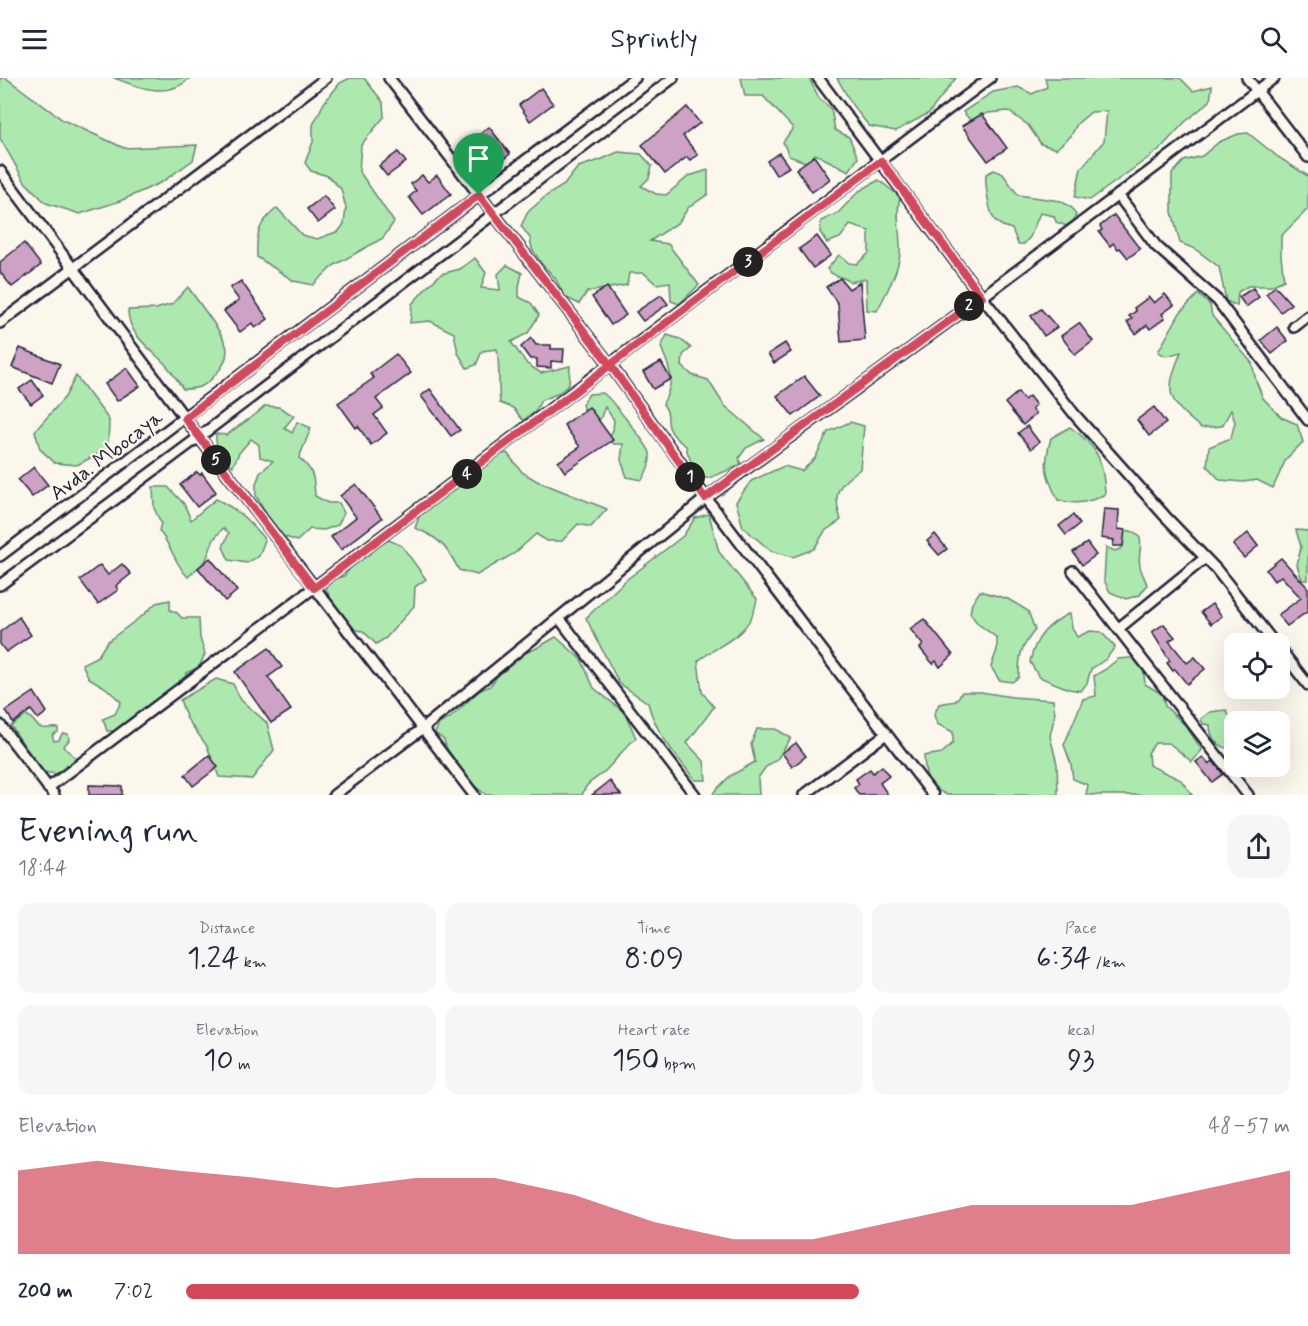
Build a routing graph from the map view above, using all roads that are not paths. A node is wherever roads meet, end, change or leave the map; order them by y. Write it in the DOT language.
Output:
graph roads {
  1 [pos="326,78"];
  2 [pos="389,78"];
  3 [pos="635,78"];
  4 [pos="673,78"];
  5 [pos="819,78"];
  6 [pos="990,78"];
  7 [pos="1247,78"];
  8 [pos="1274,78"];
  9 [pos="1257,91"];
  10 [pos="1308,157"];
  11 [pos="881,161"];
  12 [pos="0,171"];
  13 [pos="479,195"];
  14 [pos="1118,195"];
  15 [pos="493,214"];
  16 [pos="74,269"];
  17 [pos="982,297"];
  18 [pos="1308,316"];
  19 [pos="0,323"];
  20 [pos="1294,327"];
  21 [pos="611,366"];
  22 [pos="185,418"];
  23 [pos="1308,420"];
  24 [pos="199,437"];
  25 [pos="705,498"];
  26 [pos="0,556"];
  27 [pos="1205,558"];
  28 [pos="1073,571"];
  29 [pos="0,585"];
  30 [pos="314,588"];
  31 [pos="559,618"];
  32 [pos="1119,628"];
  33 [pos="1266,633"];
  34 [pos="1290,662"];
  35 [pos="1308,685"];
  36 [pos="0,724"];
  37 [pos="422,729"];
  38 [pos="886,734"];
  39 [pos="51,791"];
  40 [pos="334,795"];
  41 [pos="474,795"];
  42 [pos="695,795"];
  43 [pos="804,795"];
  44 [pos="933,795"];
  45 [pos="1248,795"];
  1 -- 16 [label="street"];
  2 -- 13 [label="street"];
  3 -- 13 [label="street, Avda. Mbocaya"];
  4 -- 15 [label="street"];
  5 -- 11 [label="street"];
  6 -- 11 [label="street"];
  7 -- 9 [label="street"];
  8 -- 9 [label="street"];
  9 -- 10 [label="street"];
  9 -- 14 [label="street"];
  11 -- 17 [label="street"];
  11 -- 21 [label="street"];
  12 -- 16 [label="street"];
  13 -- 15 [label="street"];
  13 -- 22 [label="street, Avda. Mbocaya"];
  14 -- 17 [label="street"];
  14 -- 23 [label="street"];
  15 -- 21 [label="street"];
  15 -- 24 [label="street"];
  16 -- 19 [label="street"];
  16 -- 22 [label="street"];
  17 -- 25 [label="street"];
  17 -- 27 [label="street"];
  18 -- 20 [label="street"];
  21 -- 25 [label="street"];
  21 -- 30 [label="street"];
  22 -- 24 [label="street"];
  22 -- 26 [label="street, Avda. Mbocaya"];
  24 -- 29 [label="street"];
  24 -- 30 [label="street"];
  25 -- 31 [label="street"];
  25 -- 38 [label="street"];
  27 -- 32 [label="street"];
  27 -- 33 [label="street"];
  28 -- 32 [label="street"];
  30 -- 37 [label="street"];
  30 -- 39 [label="street"];
  31 -- 37 [label="street"];
  31 -- 42 [label="street"];
  32 -- 45 [label="street"];
  34 -- 35 [label="street"];
  36 -- 39 [label="street"];
  37 -- 40 [label="street"];
  37 -- 41 [label="street"];
  38 -- 43 [label="street"];
  38 -- 44 [label="street"];
}
